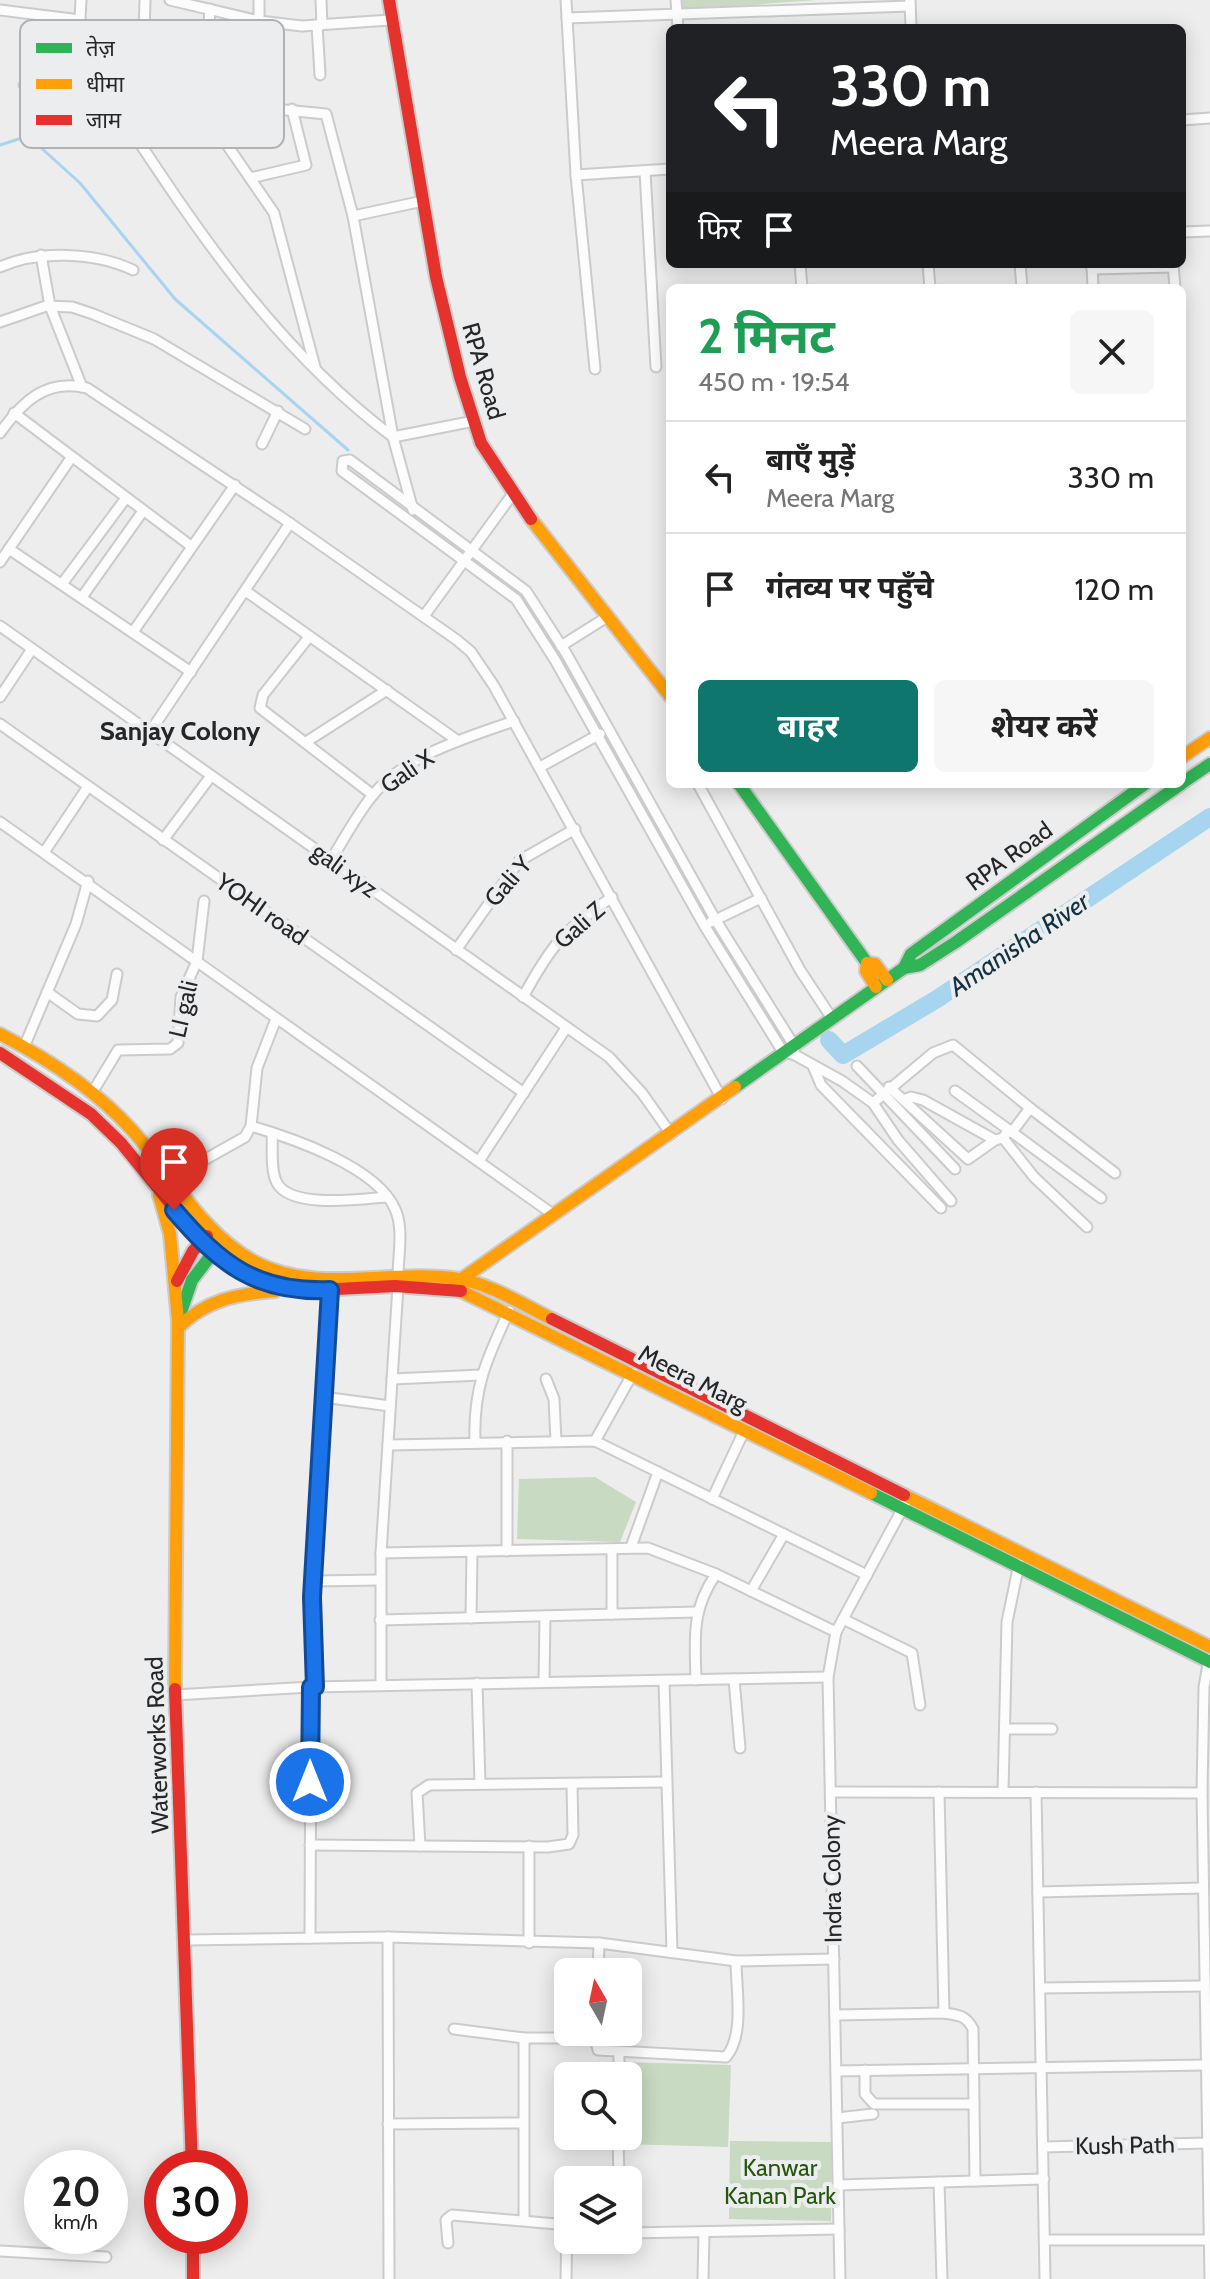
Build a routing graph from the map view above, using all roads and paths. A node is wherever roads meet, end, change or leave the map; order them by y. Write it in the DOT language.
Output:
graph roads {
  1 [pos="81,0"];
  2 [pos="145,0"];
  3 [pos="171,0"];
  4 [pos="321,0"];
  5 [pos="389,0"];
  6 [pos="566,0"];
  7 [pos="676,0"];
  8 [pos="910,3"];
  9 [pos="210,9"];
  10 [pos="0,10"];
  11 [pos="677,12"];
  12 [pos="567,18"];
  13 [pos="80,20"];
  14 [pos="144,20"];
  15 [pos="209,20"];
  16 [pos="255,20"];
  17 [pos="390,20"];
  18 [pos="284,23"];
  19 [pos="678,24"];
  20 [pos="911,24"];
  21 [pos="320,25"];
  22 [pos="320,75"];
  23 [pos="284,108"];
  24 [pos="292,109"];
  25 [pos="1210,118"];
  26 [pos="1186,120"];
  27 [pos="143,148"];
  28 [pos="229,148"];
  29 [pos="666,169"];
  30 [pos="645,171"];
  31 [pos="576,175"];
  32 [pos="250,178"];
  33 [pos="423,201"];
  34 [pos="353,216"];
  35 [pos="1210,231"];
  36 [pos="1186,232"];
  37 [pos="41,255"];
  38 [pos="0,267"];
  39 [pos="133,270"];
  40 [pos="50,306"];
  41 [pos="0,322"];
  42 [pos="315,367"];
  43 [pos="656,367"];
  44 [pos="595,369"];
  45 [pos="82,387"];
  46 [pos="278,411"];
  47 [pos="14,413"];
  48 [pos="474,421"];
  49 [pos="305,429"];
  50 [pos="0,433"];
  51 [pos="393,437"];
  52 [pos="262,444"];
  53 [pos="71,458"];
  54 [pos="235,485"];
  55 [pos="512,495"];
  56 [pos="126,498"];
  57 [pos="413,507"];
  58 [pos="143,511"];
  59 [pos="290,523"];
  60 [pos="416,525"];
  61 [pos="191,546"];
  62 [pos="9,549"];
  63 [pos="471,549"];
  64 [pos="464,560"];
  65 [pos="0,562"];
  66 [pos="62,584"];
  67 [pos="247,592"];
  68 [pos="82,597"];
  69 [pos="535,605"];
  70 [pos="525,612"];
  71 [pos="424,616"];
  72 [pos="607,617"];
  73 [pos="0,626"];
  74 [pos="133,632"];
  75 [pos="309,637"];
  76 [pos="561,646"];
  77 [pos="32,649"];
  78 [pos="191,672"];
  79 [pos="387,690"];
  80 [pos="666,691"];
  81 [pos="0,697"];
  82 [pos="514,721"];
  83 [pos="0,724"];
  84 [pos="609,729"];
  85 [pos="150,732"];
  86 [pos="598,735"];
  87 [pos="1210,738"];
  88 [pos="458,741"];
  89 [pos="306,742"];
  90 [pos="1186,754"];
  91 [pos="1210,764"];
  92 [pos="540,767"];
  93 [pos="211,776"];
  94 [pos="1186,781"];
  95 [pos="87,788"];
  96 [pos="700,788"];
  97 [pos="742,788"];
  98 [pos="1139,788"];
  99 [pos="1176,788"];
  100 [pos="373,795"];
  101 [pos="0,822"];
  102 [pos="575,829"];
  103 [pos="163,840"];
  104 [pos="45,851"];
  105 [pos="331,860"];
  106 [pos="88,881"];
  107 [pos="612,897"];
  108 [pos="761,898"];
  109 [pos="204,901"];
  110 [pos="715,919"];
  111 [pos="704,925"];
  112 [pos="456,950"];
  113 [pos="197,961"];
  114 [pos="904,968"];
  115 [pos="117,974"];
  116 [pos="881,983"];
  117 [pos="47,992"];
  118 [pos="523,997"];
  119 [pos="831,1017"];
  120 [pos="276,1019"];
  121 [pos="566,1028"];
  122 [pos="0,1034"];
  123 [pos="24,1047"];
  124 [pos="790,1050"];
  125 [pos="0,1053"];
  126 [pos="813,1066"];
  127 [pos="857,1066"];
  128 [pos="886,1090"];
  129 [pos="955,1091"];
  130 [pos="92,1093"];
  131 [pos="524,1093"];
  132 [pos="722,1099"];
  133 [pos="904,1100"];
  134 [pos="873,1103"];
  135 [pos="1030,1108"];
  136 [pos="251,1126"];
  137 [pos="272,1133"];
  138 [pos="671,1134"];
  139 [pos="1005,1135"];
  140 [pos="479,1161"];
  141 [pos="955,1169"];
  142 [pos="1115,1173"];
  143 [pos="172,1178"];
  144 [pos="157,1190"];
  145 [pos="386,1197"];
  146 [pos="1101,1198"];
  147 [pos="951,1201"];
  148 [pos="941,1208"];
  149 [pos="554,1215"];
  150 [pos="1087,1227"];
  151 [pos="214,1228"];
  152 [pos="225,1240"];
  153 [pos="201,1241"];
  154 [pos="212,1250"];
  155 [pos="463,1279"];
  156 [pos="398,1282"];
  157 [pos="175,1285"];
  158 [pos="446,1288"];
  159 [pos="291,1290"];
  160 [pos="330,1290"];
  161 [pos="509,1311"];
  162 [pos="178,1324"];
  163 [pos="633,1373"];
  164 [pos="481,1375"];
  165 [pos="392,1379"];
  166 [pos="546,1379"];
  167 [pos="323,1397"];
  168 [pos="390,1406"];
  169 [pos="745,1429"];
  170 [pos="475,1441"];
  171 [pos="507,1441"];
  172 [pos="556,1441"];
  173 [pos="595,1441"];
  174 [pos="388,1445"];
  175 [pos="658,1472"];
  176 [pos="712,1499"];
  177 [pos="906,1503"];
  178 [pos="784,1534"];
  179 [pos="631,1547"];
  180 [pos="612,1549"];
  181 [pos="507,1551"];
  182 [pos="472,1552"];
  183 [pos="381,1553"];
  184 [pos="1019,1564"];
  185 [pos="716,1574"];
  186 [pos="867,1575"];
  187 [pos="380,1580"];
  188 [pos="313,1581"];
  189 [pos="751,1591"];
  190 [pos="696,1612"];
  191 [pos="612,1614"];
  192 [pos="545,1616"];
  193 [pos="471,1618"];
  194 [pos="843,1619"];
  195 [pos="380,1620"];
  196 [pos="836,1632"];
  197 [pos="1210,1657"];
  198 [pos="828,1677"];
  199 [pos="734,1679"];
  200 [pos="696,1680"];
  201 [pos="664,1681"];
  202 [pos="544,1682"];
  203 [pos="477,1683"];
  204 [pos="381,1685"];
  205 [pos="313,1687"];
  206 [pos="175,1695"];
  207 [pos="920,1705"];
  208 [pos="1005,1729"];
  209 [pos="1052,1729"];
  210 [pos="740,1748"];
  211 [pos="665,1782"];
  212 [pos="480,1783"];
  213 [pos="572,1784"];
  214 [pos="831,1792"];
  215 [pos="939,1792"];
  216 [pos="1003,1792"];
  217 [pos="1036,1792"];
  218 [pos="1202,1793"];
  219 [pos="310,1845"];
  220 [pos="420,1846"];
  221 [pos="529,1846"];
  222 [pos="1203,1888"];
  223 [pos="1038,1892"];
  224 [pos="388,1937"];
  225 [pos="310,1938"];
  226 [pos="186,1940"];
  227 [pos="529,1943"];
  228 [pos="599,1943"];
  229 [pos="672,1951"];
  230 [pos="598,1958"];
  231 [pos="834,1959"];
  232 [pos="736,1961"];
  233 [pos="1204,1986"];
  234 [pos="1040,1988"];
  235 [pos="944,2013"];
  236 [pos="835,2015"];
  237 [pos="454,2029"];
  238 [pos="554,2037"];
  239 [pos="524,2038"];
  240 [pos="1208,2038"];
  241 [pos="597,2046"];
  242 [pos="619,2052"];
  243 [pos="619,2062"];
  244 [pos="1206,2065"];
  245 [pos="973,2068"];
  246 [pos="1042,2068"];
  247 [pos="865,2070"];
  248 [pos="836,2071"];
  249 [pos="974,2104"];
  250 [pos="873,2114"];
  251 [pos="837,2118"];
  252 [pos="522,2123"];
  253 [pos="388,2124"];
  254 [pos="1207,2143"];
  255 [pos="1043,2147"];
  256 [pos="192,2150"];
  257 [pos="1044,2179"];
  258 [pos="975,2181"];
  259 [pos="939,2182"];
  260 [pos="838,2185"];
  261 [pos="524,2220"];
  262 [pos="554,2223"];
  263 [pos="839,2229"];
  264 [pos="642,2233"];
  265 [pos="704,2233"];
  266 [pos="1045,2240"];
  267 [pos="1209,2240"];
  268 [pos="448,2243"];
  269 [pos="0,2251"];
  270 [pos="193,2254"];
  271 [pos="566,2254"];
  272 [pos="106,2257"];
  273 [pos="193,2279"];
  274 [pos="389,2279"];
  275 [pos="566,2279"];
  276 [pos="703,2279"];
  277 [pos="840,2279"];
  278 [pos="942,2279"];
  279 [pos="1045,2279"];
  280 [pos="1210,2279"];
  1 -- 13 [label="street"];
  2 -- 14 [label="street"];
  3 -- 9 [label="street"];
  4 -- 21 [label="street"];
  5 -- 17 [label="main road, RPA Road"];
  6 -- 12 [label="street"];
  7 -- 11 [label="street"];
  8 -- 11 [label="street"];
  8 -- 20 [label="street"];
  9 -- 15 [label="street"];
  9 -- 16 [label="street"];
  10 -- 13 [label="street"];
  11 -- 12 [label="street"];
  11 -- 19 [label="street"];
  12 -- 31 [label="street"];
  17 -- 21 [label="street"];
  17 -- 33 [label="main road, RPA Road"];
  18 -- 21 [label="street"];
  21 -- 22 [label="street"];
  23 -- 24 [label="street"];
  24 -- 32 [label="street"];
  24 -- 34 [label="street"];
  25 -- 26 [label="street"];
  27 -- 42 [label="street"];
  28 -- 32 [label="street"];
  29 -- 30 [label="street"];
  30 -- 31 [label="street"];
  30 -- 43 [label="street"];
  31 -- 44 [label="street"];
  32 -- 42 [label="street"];
  33 -- 34 [label="street"];
  33 -- 48 [label="main road, RPA Road"];
  34 -- 51 [label="street"];
  35 -- 36 [label="street"];
  37 -- 38 [label="street"];
  37 -- 39 [label="street"];
  37 -- 40 [label="street"];
  40 -- 41 [label="street"];
  40 -- 45 [label="street"];
  40 -- 46 [label="street"];
  42 -- 51 [label="street"];
  45 -- 47 [label="street"];
  45 -- 54 [label="street"];
  46 -- 49 [label="street"];
  46 -- 52 [label="street"];
  47 -- 50 [label="street"];
  47 -- 53 [label="street"];
  48 -- 51 [label="street"];
  48 -- 55 [label="main road, RPA Road"];
  51 -- 57 [label="street"];
  53 -- 56 [label="street"];
  53 -- 62 [label="street"];
  54 -- 59 [label="street"];
  54 -- 61 [label="street"];
  55 -- 63 [label="street"];
  55 -- 72 [label="main road, RPA Road"];
  56 -- 58 [label="street"];
  56 -- 66 [label="street"];
  57 -- 60 [label="street"];
  57 -- 60 [label="street"];
  57 -- 63 [label="street"];
  58 -- 61 [label="street"];
  58 -- 68 [label="street"];
  59 -- 67 [label="street"];
  59 -- 71 [label="street"];
  60 -- 64 [label="street"];
  61 -- 74 [label="street"];
  62 -- 65 [label="street"];
  62 -- 66 [label="street"];
  63 -- 64 [label="street"];
  63 -- 69 [label="street"];
  64 -- 70 [label="street"];
  64 -- 71 [label="street"];
  66 -- 68 [label="street"];
  67 -- 75 [label="street"];
  67 -- 78 [label="street"];
  68 -- 74 [label="street"];
  69 -- 70 [label="street"];
  69 -- 76 [label="street"];
  70 -- 86 [label="street"];
  71 -- 82 [label="street"];
  72 -- 76 [label="street"];
  72 -- 80 [label="main road, RPA Road"];
  73 -- 77 [label="street, gali xyz"];
  74 -- 78 [label="street"];
  75 -- 79 [label="street"];
  75 -- 89 [label="street"];
  76 -- 84 [label="street"];
  77 -- 81 [label="street"];
  77 -- 85 [label="street, gali xyz"];
  78 -- 85 [label="street"];
  79 -- 88 [label="street"];
  79 -- 89 [label="street"];
  82 -- 88 [label="street, Gali X"];
  82 -- 92 [label="street"];
  83 -- 95 [label="street, YOHI road"];
  84 -- 86 [label="street"];
  84 -- 110 [label="street"];
  85 -- 93 [label="street, gali xyz"];
  86 -- 92 [label="street"];
  86 -- 111 [label="street"];
  87 -- 90 [label="main road"];
  88 -- 100 [label="street, Gali X"];
  89 -- 100 [label="street"];
  91 -- 94 [label="main road"];
  92 -- 102 [label="street"];
  93 -- 103 [label="street"];
  93 -- 105 [label="street, gali xyz"];
  95 -- 103 [label="street, YOHI road"];
  95 -- 104 [label="street"];
  96 -- 108 [label="street"];
  97 -- 116 [label="main road"];
  98 -- 114 [label="main road, RPA Road"];
  99 -- 114 [label="main road"];
  100 -- 105 [label="street, Gali X"];
  101 -- 104 [label="street"];
  102 -- 107 [label="street"];
  102 -- 112 [label="street, Gali Y"];
  103 -- 131 [label="street, YOHI road"];
  104 -- 106 [label="street"];
  105 -- 112 [label="street, gali xyz"];
  106 -- 113 [label="street"];
  106 -- 117 [label="street"];
  107 -- 118 [label="street, Gali Z"];
  107 -- 132 [label="street"];
  108 -- 110 [label="street"];
  108 -- 119 [label="street"];
  109 -- 113 [label="street"];
  110 -- 111 [label="street"];
  110 -- 124 [label="street"];
  111 -- 124 [label="street"];
  112 -- 118 [label="street, gali xyz"];
  113 -- 120 [label="street"];
  113 -- 130 [label="street, LI gali"];
  114 -- 116 [label="main road"];
  115 -- 117 [label="street"];
  116 -- 119 [label="main road"];
  117 -- 123 [label="street"];
  118 -- 121 [label="street, gali xyz"];
  119 -- 124 [label="main road"];
  120 -- 136 [label="street"];
  120 -- 140 [label="street"];
  121 -- 131 [label="street"];
  121 -- 138 [label="street, gali xyz"];
  122 -- 123 [label="main road, Meera Marg"];
  123 -- 130 [label="main road, Meera Marg"];
  124 -- 126 [label="street"];
  124 -- 132 [label="main road"];
  125 -- 144 [label="main road, Meera Marg"];
  126 -- 134 [label="street"];
  126 -- 148 [label="street"];
  127 -- 128 [label="street"];
  128 -- 133 [label="street"];
  128 -- 134 [label="street"];
  128 -- 135 [label="street"];
  128 -- 141 [label="street"];
  129 -- 139 [label="street"];
  130 -- 143 [label="main road, Meera Marg"];
  131 -- 140 [label="street"];
  132 -- 138 [label="main road"];
  133 -- 139 [label="street"];
  133 -- 139 [label="street"];
  134 -- 147 [label="street"];
  135 -- 139 [label="street"];
  135 -- 142 [label="street"];
  136 -- 137 [label="street"];
  136 -- 143 [label="street"];
  137 -- 145 [label="street"];
  137 -- 145 [label="street"];
  138 -- 149 [label="main road"];
  139 -- 146 [label="street"];
  139 -- 150 [label="street"];
  140 -- 149 [label="street"];
  143 -- 151 [label="main road, Meera Marg"];
  144 -- 153 [label="main road, Meera Marg"];
  144 -- 157 [label="main road"];
  145 -- 156 [label="street"];
  149 -- 155 [label="main road"];
  151 -- 152 [label="main road, Meera Marg"];
  151 -- 153 [label="main road"];
  152 -- 154 [label="main road"];
  152 -- 156 [label="main road, Meera Marg"];
  153 -- 154 [label="main road, Meera Marg"];
  153 -- 157 [label="main road"];
  154 -- 159 [label="main road, Meera Marg"];
  154 -- 162 [label="main road"];
  155 -- 156 [label="main road, Meera Marg"];
  155 -- 158 [label="main road"];
  155 -- 177 [label="main road, Meera Marg"];
  156 -- 158 [label="main road, Meera Marg"];
  156 -- 160 [label="main road, Meera Marg"];
  156 -- 165 [label="street"];
  157 -- 162 [label="main road"];
  158 -- 161 [label="main road, Meera Marg"];
  159 -- 160 [label="main road, Meera Marg"];
  159 -- 162 [label="main road"];
  160 -- 167 [label="street"];
  161 -- 163 [label="main road, Meera Marg"];
  161 -- 164 [label="street"];
  162 -- 206 [label="main road, Waterworks Road"];
  163 -- 169 [label="main road, Meera Marg"];
  163 -- 173 [label="street"];
  164 -- 165 [label="street"];
  164 -- 170 [label="street"];
  165 -- 168 [label="street"];
  166 -- 172 [label="street"];
  167 -- 168 [label="street"];
  167 -- 188 [label="street"];
  168 -- 174 [label="street"];
  169 -- 176 [label="street"];
  169 -- 177 [label="main road, Meera Marg"];
  170 -- 171 [label="street"];
  170 -- 174 [label="street"];
  171 -- 172 [label="street"];
  171 -- 181 [label="street"];
  172 -- 173 [label="street"];
  173 -- 175 [label="street"];
  174 -- 183 [label="street"];
  175 -- 176 [label="street"];
  175 -- 179 [label="street"];
  176 -- 178 [label="street"];
  177 -- 184 [label="main road, Meera Marg"];
  177 -- 186 [label="street, Indra Colony"];
  177 -- 197 [label="main road, Meera Marg"];
  178 -- 186 [label="street"];
  178 -- 189 [label="street"];
  179 -- 180 [label="street"];
  179 -- 185 [label="street"];
  180 -- 181 [label="street"];
  180 -- 191 [label="street"];
  181 -- 182 [label="street"];
  182 -- 183 [label="street"];
  182 -- 193 [label="street"];
  183 -- 187 [label="street"];
  184 -- 197 [label="main road, Meera Marg"];
  184 -- 208 [label="street"];
  185 -- 189 [label="street"];
  185 -- 190 [label="street"];
  186 -- 194 [label="street, Indra Colony"];
  187 -- 188 [label="street"];
  187 -- 195 [label="street"];
  188 -- 205 [label="street"];
  189 -- 196 [label="street"];
  190 -- 191 [label="street"];
  190 -- 200 [label="street"];
  191 -- 192 [label="street"];
  192 -- 193 [label="street"];
  192 -- 202 [label="street"];
  193 -- 195 [label="street"];
  194 -- 196 [label="street, Indra Colony"];
  194 -- 207 [label="street"];
  195 -- 204 [label="street"];
  196 -- 198 [label="street, Indra Colony"];
  197 -- 218 [label="street"];
  198 -- 199 [label="street"];
  198 -- 214 [label="street, Indra Colony"];
  199 -- 200 [label="street"];
  199 -- 210 [label="street"];
  200 -- 201 [label="street"];
  201 -- 202 [label="street"];
  201 -- 211 [label="street"];
  202 -- 203 [label="street"];
  203 -- 204 [label="street"];
  203 -- 212 [label="street"];
  204 -- 205 [label="street"];
  205 -- 206 [label="street"];
  205 -- 219 [label="street"];
  206 -- 226 [label="main road, Waterworks Road"];
  208 -- 209 [label="street"];
  208 -- 216 [label="street"];
  211 -- 213 [label="street"];
  211 -- 229 [label="street"];
  212 -- 213 [label="street"];
  212 -- 220 [label="street"];
  213 -- 221 [label="street"];
  214 -- 215 [label="street"];
  214 -- 231 [label="street, Indra Colony"];
  215 -- 216 [label="street"];
  215 -- 235 [label="street"];
  216 -- 217 [label="street"];
  217 -- 218 [label="street"];
  217 -- 223 [label="street"];
  218 -- 222 [label="street"];
  219 -- 220 [label="street"];
  219 -- 225 [label="street"];
  220 -- 221 [label="street"];
  221 -- 227 [label="street"];
  222 -- 223 [label="street"];
  222 -- 233 [label="street"];
  223 -- 234 [label="street"];
  224 -- 225 [label="street"];
  224 -- 227 [label="street"];
  224 -- 253 [label="street"];
  225 -- 226 [label="street"];
  226 -- 256 [label="main road, Waterworks Road"];
  227 -- 228 [label="street"];
  228 -- 229 [label="street"];
  228 -- 230 [label="street"];
  229 -- 232 [label="street"];
  231 -- 232 [label="street"];
  231 -- 236 [label="street, Indra Colony"];
  232 -- 242 [label="street"];
  233 -- 234 [label="street"];
  233 -- 240 [label="street"];
  234 -- 246 [label="street"];
  235 -- 236 [label="street"];
  235 -- 245 [label="street"];
  236 -- 248 [label="street, Indra Colony"];
  237 -- 239 [label="street"];
  238 -- 239 [label="street"];
  239 -- 252 [label="street"];
  240 -- 244 [label="street"];
  241 -- 242 [label="street"];
  242 -- 243 [label="street"];
  244 -- 246 [label="street"];
  244 -- 254 [label="street"];
  245 -- 246 [label="street"];
  245 -- 247 [label="street"];
  245 -- 249 [label="street"];
  246 -- 255 [label="street"];
  247 -- 248 [label="street"];
  247 -- 249 [label="street"];
  248 -- 251 [label="street, Indra Colony"];
  249 -- 258 [label="street"];
  250 -- 251 [label="street"];
  251 -- 260 [label="street, Indra Colony"];
  252 -- 253 [label="street"];
  252 -- 261 [label="street"];
  253 -- 274 [label="street"];
  254 -- 255 [label="street, Kush Path"];
  254 -- 267 [label="street"];
  255 -- 257 [label="street"];
  257 -- 258 [label="street"];
  257 -- 266 [label="street"];
  258 -- 259 [label="street"];
  259 -- 260 [label="street"];
  259 -- 278 [label="street"];
  260 -- 263 [label="street, Indra Colony"];
  261 -- 262 [label="street"];
  261 -- 268 [label="street"];
  263 -- 265 [label="street"];
  263 -- 277 [label="street, Indra Colony"];
  264 -- 265 [label="street"];
  265 -- 276 [label="street"];
  266 -- 267 [label="street"];
  266 -- 279 [label="street"];
  267 -- 280 [label="street"];
  269 -- 272 [label="street"];
  270 -- 273 [label="main road"];
  271 -- 275 [label="street"];
}
